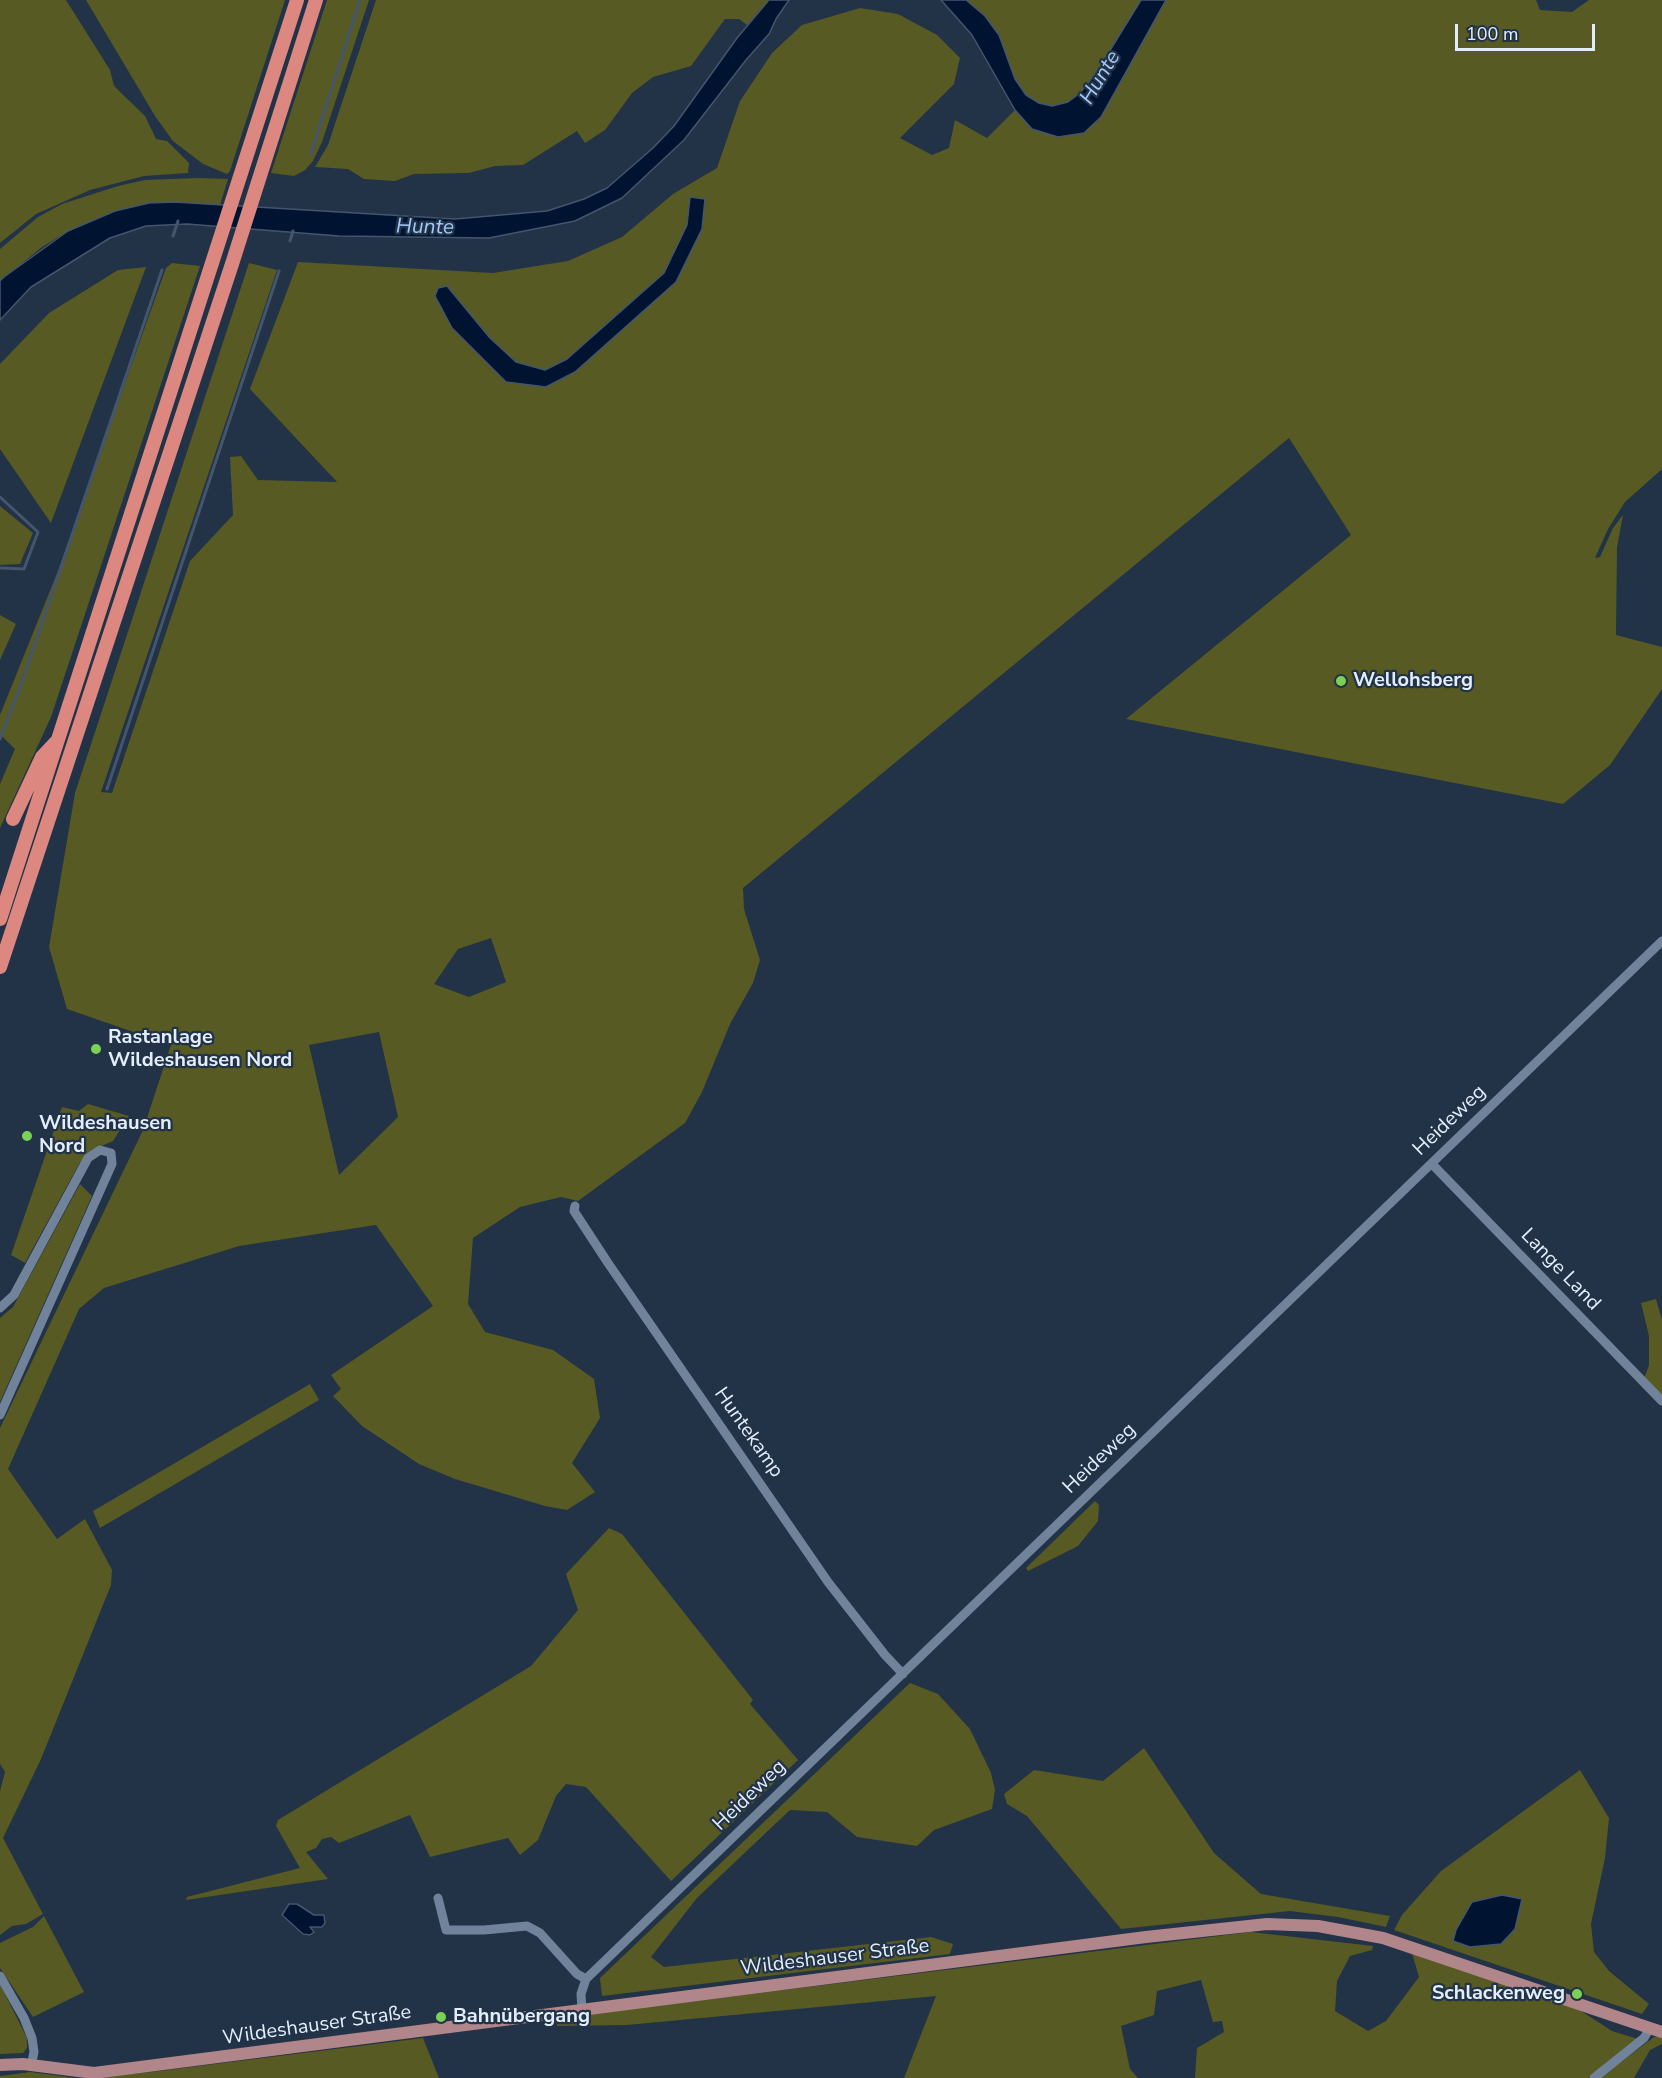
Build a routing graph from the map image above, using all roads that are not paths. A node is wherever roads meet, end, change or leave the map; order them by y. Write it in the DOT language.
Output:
graph roads {
  1 [pos="297,0"];
  2 [pos="316,0"];
  3 [pos="60,739"];
  4 [pos="13,819"];
  5 [pos="0,919"];
  6 [pos="1662,941"];
  7 [pos="0,967"];
  8 [pos="1432,1164"];
  9 [pos="575,1206"];
  10 [pos="0,1308"];
  11 [pos="1662,1401"];
  12 [pos="0,1415"];
  13 [pos="903,1674"];
  14 [pos="438,1898"];
  15 [pos="0,1976"];
  16 [pos="586,1979"];
  17 [pos="582,2010"];
  18 [pos="1656,2030"];
  19 [pos="0,2065"];
  20 [pos="31,2066"];
  21 [pos="1594,2078"];
  1 -- 3 [label="highway"];
  2 -- 7 [label="highway"];
  3 -- 4 [label="highway"];
  3 -- 5 [label="highway"];
  6 -- 8 [label="street, Heideweg"];
  8 -- 11 [label="street, Lange Land"];
  8 -- 13 [label="street, Heideweg"];
  9 -- 13 [label="street, Huntekamp"];
  10 -- 12 [label="street"];
  13 -- 16 [label="street, Heideweg"];
  14 -- 16 [label="street"];
  15 -- 20 [label="street"];
  16 -- 17 [label="street"];
  17 -- 18 [label="main road, Wildeshauser Straße"];
  17 -- 20 [label="main road, Wildeshauser Straße"];
  18 -- 21 [label="street"];
  19 -- 20 [label="main road, Wildeshauser Straße"];
}
